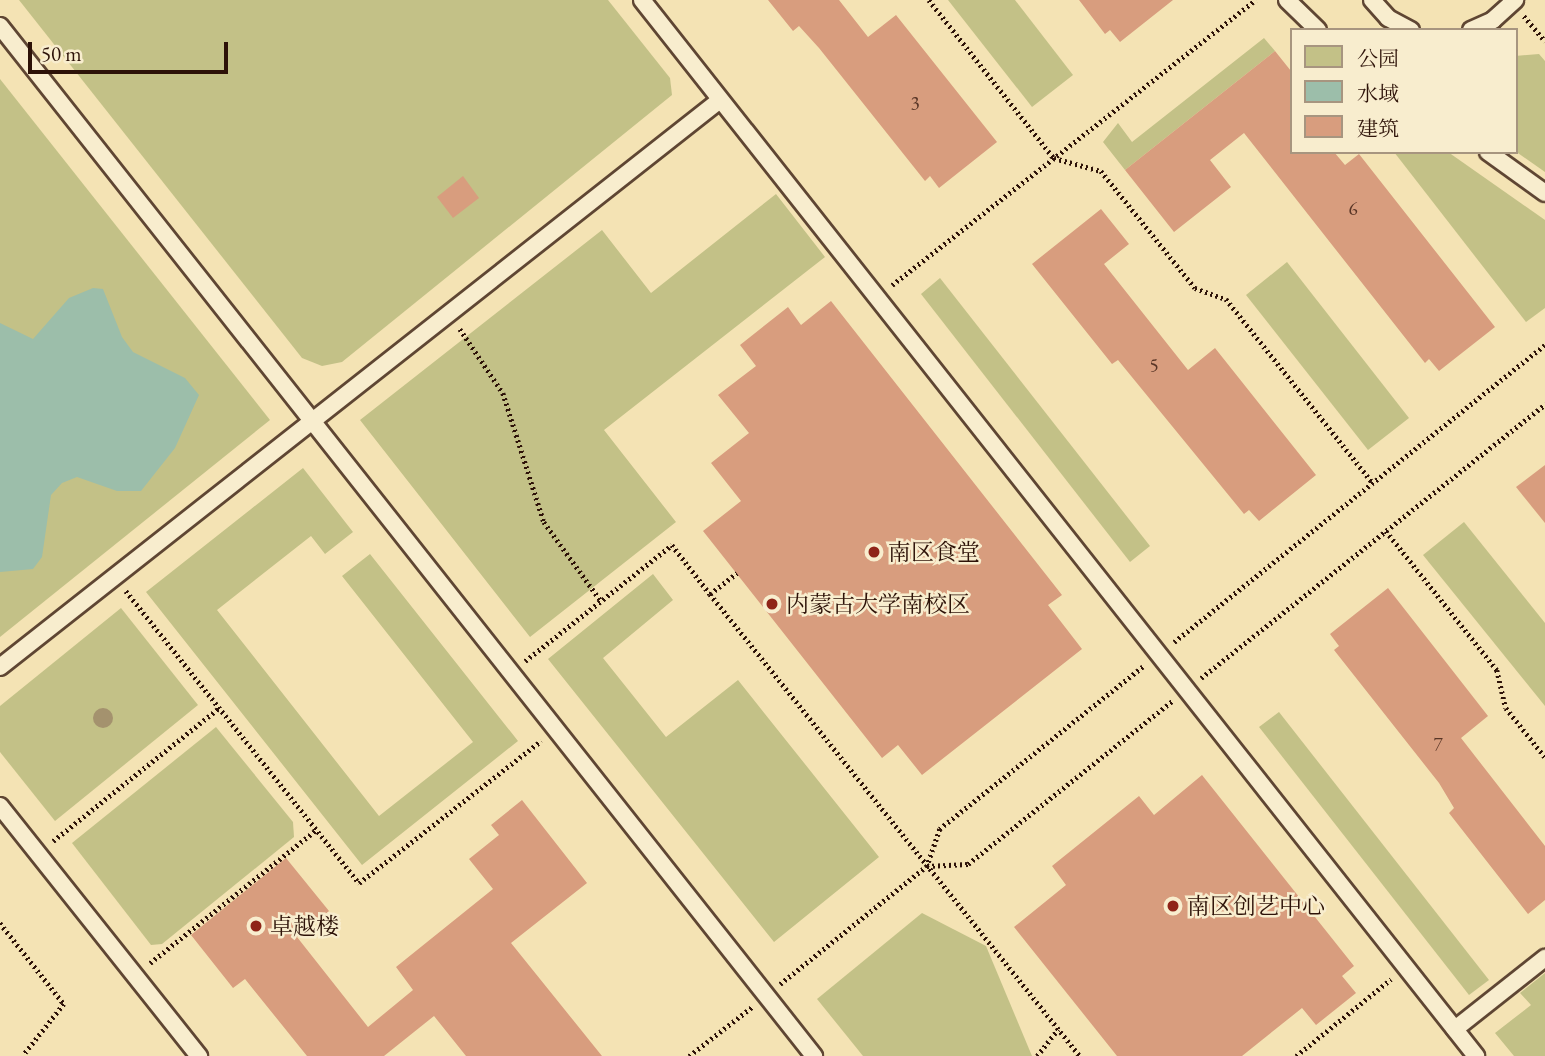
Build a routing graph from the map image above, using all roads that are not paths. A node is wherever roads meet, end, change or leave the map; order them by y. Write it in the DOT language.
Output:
graph roads {
  1 [pos="642,0"];
  2 [pos="1287,0"];
  3 [pos="1372,0"];
  4 [pos="1514,1"];
  5 [pos="0,26"];
  6 [pos="1316,28"];
  7 [pos="1407,28"];
  8 [pos="1475,28"];
  9 [pos="720,100"];
  10 [pos="1491,154"];
  11 [pos="1545,193"];
  12 [pos="312,421"];
  13 [pos="0,667"];
  14 [pos="0,806"];
  15 [pos="1545,958"];
  16 [pos="1455,1030"];
  17 [pos="199,1056"];
  18 [pos="814,1056"];
  19 [pos="1476,1056"];
  1 -- 9 [label="lane"];
  2 -- 6 [label="lane"];
  3 -- 7 [label="lane"];
  4 -- 8 [label="lane"];
  5 -- 12 [label="lane"];
  9 -- 12 [label="lane"];
  9 -- 16 [label="lane"];
  10 -- 11 [label="lane"];
  12 -- 13 [label="lane"];
  12 -- 18 [label="lane"];
  14 -- 17 [label="lane"];
  15 -- 16 [label="lane"];
  16 -- 19 [label="lane"];
}
